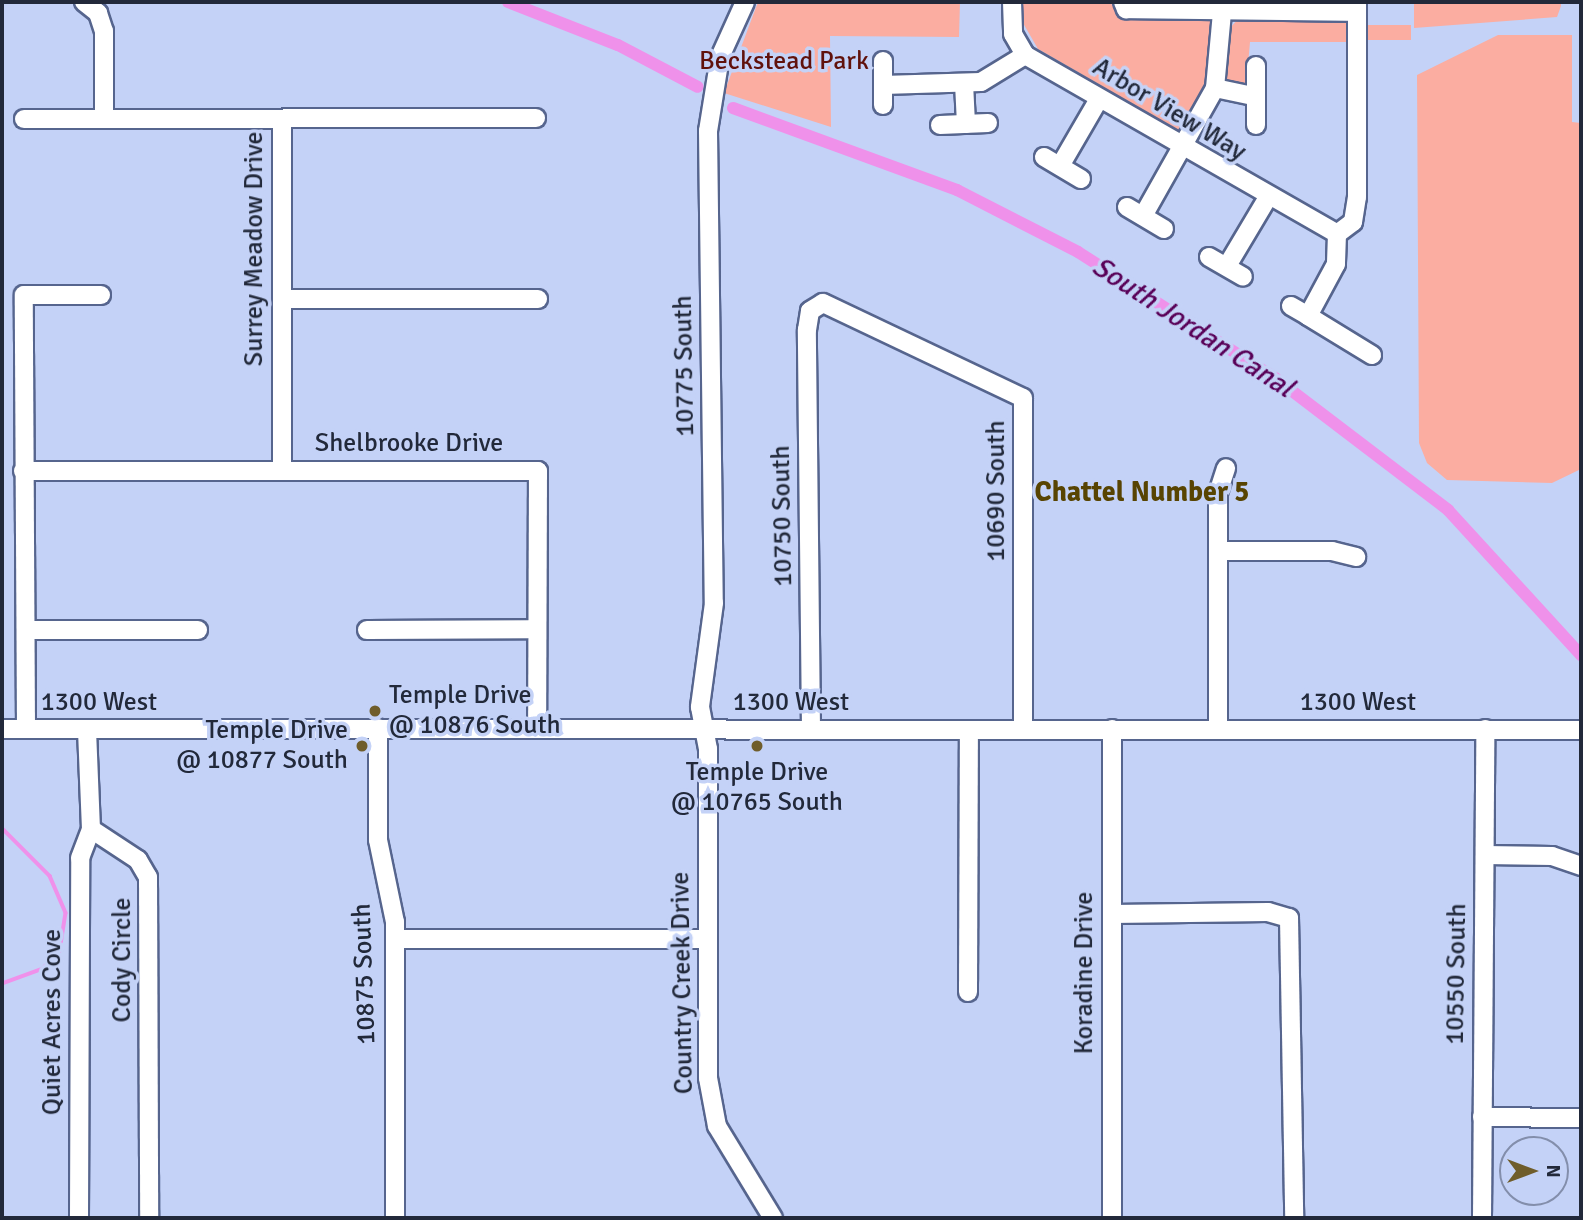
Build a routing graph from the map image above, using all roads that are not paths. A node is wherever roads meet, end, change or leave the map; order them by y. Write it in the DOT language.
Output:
graph roads {
  1 [pos="84,2"];
  2 [pos="1012,2"];
  3 [pos="741,3"];
  4 [pos="1125,6"];
  5 [pos="1223,6"];
  6 [pos="1357,7"];
  7 [pos="1026,55"];
  8 [pos="883,61"];
  9 [pos="1256,66"];
  10 [pos="964,83"];
  11 [pos="883,85"];
  12 [pos="1215,88"];
  13 [pos="1254,96"];
  14 [pos="1099,99"];
  15 [pos="883,105"];
  16 [pos="536,118"];
  17 [pos="24,119"];
  18 [pos="104,119"];
  19 [pos="282,119"];
  20 [pos="966,124"];
  21 [pos="988,124"];
  22 [pos="940,125"];
  23 [pos="1256,125"];
  24 [pos="1183,150"];
  25 [pos="1082,179"];
  26 [pos="1267,198"];
  27 [pos="1127,207"];
  28 [pos="1143,216"];
  29 [pos="1164,229"];
  30 [pos="1337,234"];
  31 [pos="1209,257"];
  32 [pos="1227,266"];
  33 [pos="1243,277"];
  34 [pos="101,296"];
  35 [pos="282,299"];
  36 [pos="538,299"];
  37 [pos="814,304"];
  38 [pos="1291,306"];
  39 [pos="1308,316"];
  40 [pos="1372,355"];
  41 [pos="1226,468"];
  42 [pos="23,471"];
  43 [pos="282,471"];
  44 [pos="1218,551"];
  45 [pos="1356,557"];
  46 [pos="537,629"];
  47 [pos="26,630"];
  48 [pos="198,630"];
  49 [pos="367,630"];
  50 [pos="537,727"];
  51 [pos="378,728"];
  52 [pos="2,729"];
  53 [pos="26,729"];
  54 [pos="811,729"];
  55 [pos="1023,729"];
  56 [pos="1112,729"];
  57 [pos="1485,729"];
  58 [pos="87,730"];
  59 [pos="704,730"];
  60 [pos="969,730"];
  61 [pos="1218,730"];
  62 [pos="1581,730"];
  63 [pos="91,829"];
  64 [pos="1485,855"];
  65 [pos="1581,866"];
  66 [pos="1112,914"];
  67 [pos="395,939"];
  68 [pos="708,939"];
  69 [pos="968,992"];
  70 [pos="1482,1116"];
  71 [pos="1581,1118"];
  72 [pos="79,1218"];
  73 [pos="149,1218"];
  74 [pos="395,1218"];
  75 [pos="773,1218"];
  76 [pos="1112,1218"];
  77 [pos="1294,1218"];
  78 [pos="1482,1218"];
  1 -- 18 [label="street"];
  2 -- 7 [label="street"];
  3 -- 59 [label="street, 10775 South"];
  4 -- 5 [label="street"];
  5 -- 6 [label="street"];
  5 -- 12 [label="street"];
  6 -- 30 [label="street"];
  7 -- 10 [label="street"];
  7 -- 14 [label="street, Arbor View Way"];
  8 -- 11 [label="street"];
  9 -- 13 [label="street"];
  10 -- 11 [label="street"];
  10 -- 20 [label="street"];
  11 -- 15 [label="street"];
  12 -- 13 [label="street"];
  12 -- 24 [label="street"];
  13 -- 23 [label="street"];
  14 -- 24 [label="street, Arbor View Way"];
  14 -- 25 [label="street"];
  16 -- 19 [label="street"];
  17 -- 18 [label="street, Surrey Meadow Drive"];
  18 -- 19 [label="street, Surrey Meadow Drive"];
  19 -- 35 [label="street, Surrey Meadow Drive"];
  20 -- 21 [label="street"];
  20 -- 22 [label="street"];
  24 -- 26 [label="street, Arbor View Way"];
  24 -- 28 [label="street"];
  26 -- 30 [label="street, Arbor View Way"];
  26 -- 32 [label="street"];
  27 -- 28 [label="street"];
  28 -- 29 [label="street"];
  30 -- 39 [label="street"];
  31 -- 32 [label="street"];
  32 -- 33 [label="street"];
  34 -- 42 [label="street"];
  35 -- 36 [label="street"];
  35 -- 43 [label="street, Surrey Meadow Drive"];
  37 -- 54 [label="street, 10750 South"];
  37 -- 55 [label="street, 10690 South"];
  38 -- 39 [label="street"];
  39 -- 40 [label="street"];
  41 -- 44 [label="street"];
  42 -- 43 [label="street, Shelbrooke Drive"];
  42 -- 47 [label="street"];
  43 -- 46 [label="street, Shelbrooke Drive"];
  44 -- 45 [label="street"];
  44 -- 61 [label="street"];
  46 -- 49 [label="street"];
  46 -- 50 [label="street, Shelbrooke Drive"];
  47 -- 48 [label="street"];
  47 -- 53 [label="street"];
  50 -- 51 [label="street, 1300 West"];
  50 -- 59 [label="street, 1300 West"];
  51 -- 58 [label="street, 1300 West"];
  51 -- 67 [label="street, 10875 South"];
  52 -- 53 [label="street, 1300 West"];
  53 -- 58 [label="street, 1300 West"];
  54 -- 59 [label="street, 1300 West"];
  54 -- 60 [label="street, 1300 West"];
  55 -- 56 [label="street, 1300 West"];
  55 -- 60 [label="street, 1300 West"];
  56 -- 61 [label="street, 1300 West"];
  56 -- 66 [label="street, Koradine Drive"];
  57 -- 61 [label="street, 1300 West"];
  57 -- 62 [label="street, 1300 West"];
  57 -- 64 [label="street, 10550 South"];
  58 -- 63 [label="street"];
  59 -- 68 [label="street, Country Creek Drive"];
  60 -- 69 [label="street"];
  63 -- 72 [label="street, Quiet Acres Cove"];
  63 -- 73 [label="street, Cody Circle"];
  64 -- 65 [label="street"];
  64 -- 70 [label="street, 10550 South"];
  66 -- 76 [label="street, Koradine Drive"];
  66 -- 77 [label="street"];
  67 -- 68 [label="street"];
  67 -- 74 [label="street, 10875 South"];
  68 -- 75 [label="street, Country Creek Drive"];
  70 -- 71 [label="street"];
  70 -- 78 [label="street, 10550 South"];
}
